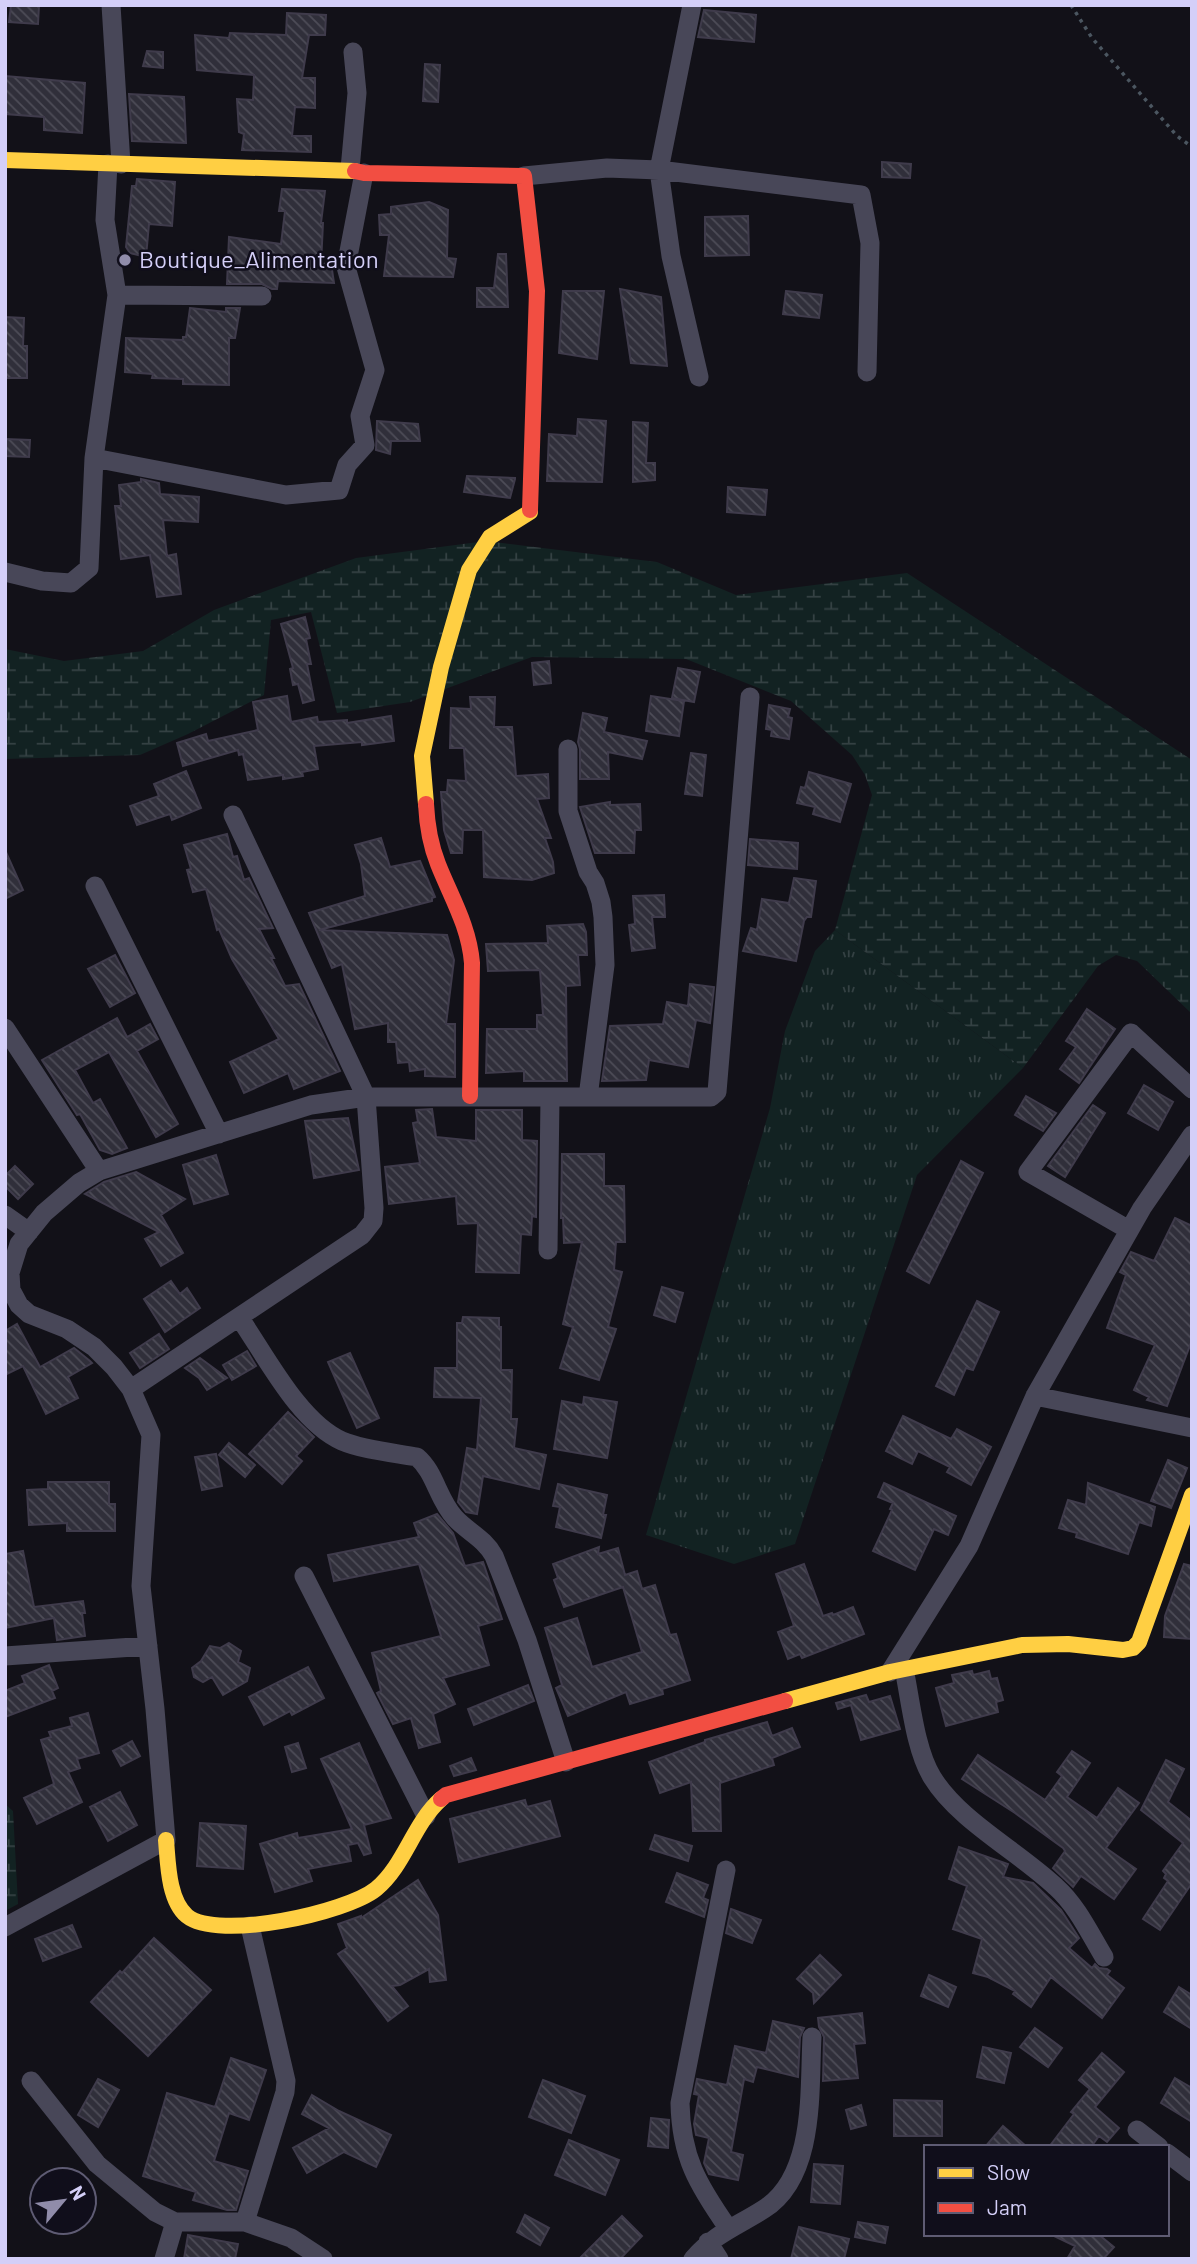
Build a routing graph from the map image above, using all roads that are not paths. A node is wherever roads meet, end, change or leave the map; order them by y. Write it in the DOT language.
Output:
graph roads {
  1 [pos="111,5"];
  2 [pos="692,5"];
  3 [pos="353,52"];
  4 [pos="5,160"];
  5 [pos="114,164"];
  6 [pos="659,170"];
  7 [pos="357,171"];
  8 [pos="524,176"];
  9 [pos="117,295"];
  10 [pos="262,296"];
  11 [pos="867,372"];
  12 [pos="699,377"];
  13 [pos="94,458"];
  14 [pos="5,572"];
  15 [pos="750,697"];
  16 [pos="568,749"];
  17 [pos="233,815"];
  18 [pos="96,886"];
  19 [pos="5,1028"];
  20 [pos="1192,1089"];
  21 [pos="366,1097"];
  22 [pos="470,1097"];
  23 [pos="550,1097"];
  24 [pos="588,1097"];
  25 [pos="219,1134"];
  26 [pos="1192,1135"];
  27 [pos="99,1171"];
  28 [pos="5,1215"];
  29 [pos="1129,1230"];
  30 [pos="29,1232"];
  31 [pos="548,1250"];
  32 [pos="239,1317"];
  33 [pos="131,1389"];
  34 [pos="1035,1396"];
  35 [pos="1192,1428"];
  36 [pos="1192,1495"];
  37 [pos="304,1577"];
  38 [pos="148,1646"];
  39 [pos="5,1656"];
  40 [pos="897,1670"];
  41 [pos="566,1762"];
  42 [pos="426,1816"];
  43 [pos="166,1840"];
  44 [pos="726,1870"];
  45 [pos="250,1926"];
  46 [pos="5,1927"];
  47 [pos="1104,1957"];
  48 [pos="812,2037"];
  49 [pos="31,2081"];
  50 [pos="1136,2130"];
  51 [pos="1156,2145"];
  52 [pos="1169,2155"];
  53 [pos="1192,2172"];
  54 [pos="175,2222"];
  55 [pos="245,2222"];
  56 [pos="728,2228"];
  57 [pos="708,2242"];
  58 [pos="164,2259"];
  59 [pos="323,2259"];
  60 [pos="693,2259"];
  61 [pos="719,2259"];
  1 -- 5 [label="street"];
  2 -- 6 [label="street"];
  3 -- 7 [label="street"];
  4 -- 5 [label="street"];
  5 -- 7 [label="street"];
  5 -- 9 [label="street"];
  6 -- 8 [label="street"];
  6 -- 11 [label="street"];
  6 -- 12 [label="street"];
  7 -- 8 [label="street"];
  7 -- 13 [label="street"];
  8 -- 22 [label="street"];
  9 -- 10 [label="street"];
  9 -- 13 [label="street"];
  13 -- 14 [label="street"];
  15 -- 24 [label="street"];
  16 -- 24 [label="street"];
  17 -- 21 [label="street"];
  18 -- 25 [label="street"];
  19 -- 27 [label="street"];
  20 -- 29 [label="street"];
  21 -- 22 [label="street"];
  21 -- 25 [label="street"];
  21 -- 32 [label="street"];
  22 -- 23 [label="street"];
  23 -- 24 [label="street"];
  23 -- 31 [label="street"];
  25 -- 27 [label="street"];
  26 -- 29 [label="street"];
  27 -- 30 [label="street"];
  28 -- 30 [label="street"];
  29 -- 34 [label="street"];
  30 -- 33 [label="street"];
  32 -- 33 [label="street"];
  32 -- 41 [label="street"];
  33 -- 38 [label="street"];
  34 -- 35 [label="street"];
  34 -- 40 [label="street"];
  36 -- 40 [label="street"];
  37 -- 42 [label="street"];
  38 -- 39 [label="street"];
  38 -- 43 [label="street"];
  40 -- 41 [label="street"];
  40 -- 47 [label="street"];
  41 -- 42 [label="street"];
  42 -- 45 [label="street"];
  43 -- 45 [label="street"];
  43 -- 46 [label="street"];
  44 -- 56 [label="street"];
  45 -- 55 [label="street"];
  48 -- 56 [label="street"];
  49 -- 54 [label="street"];
  50 -- 51 [label="street"];
  52 -- 53 [label="street"];
  54 -- 55 [label="street"];
  54 -- 58 [label="street"];
  55 -- 59 [label="street"];
  56 -- 57 [label="street"];
  57 -- 60 [label="street"];
  57 -- 61 [label="street"];
}
